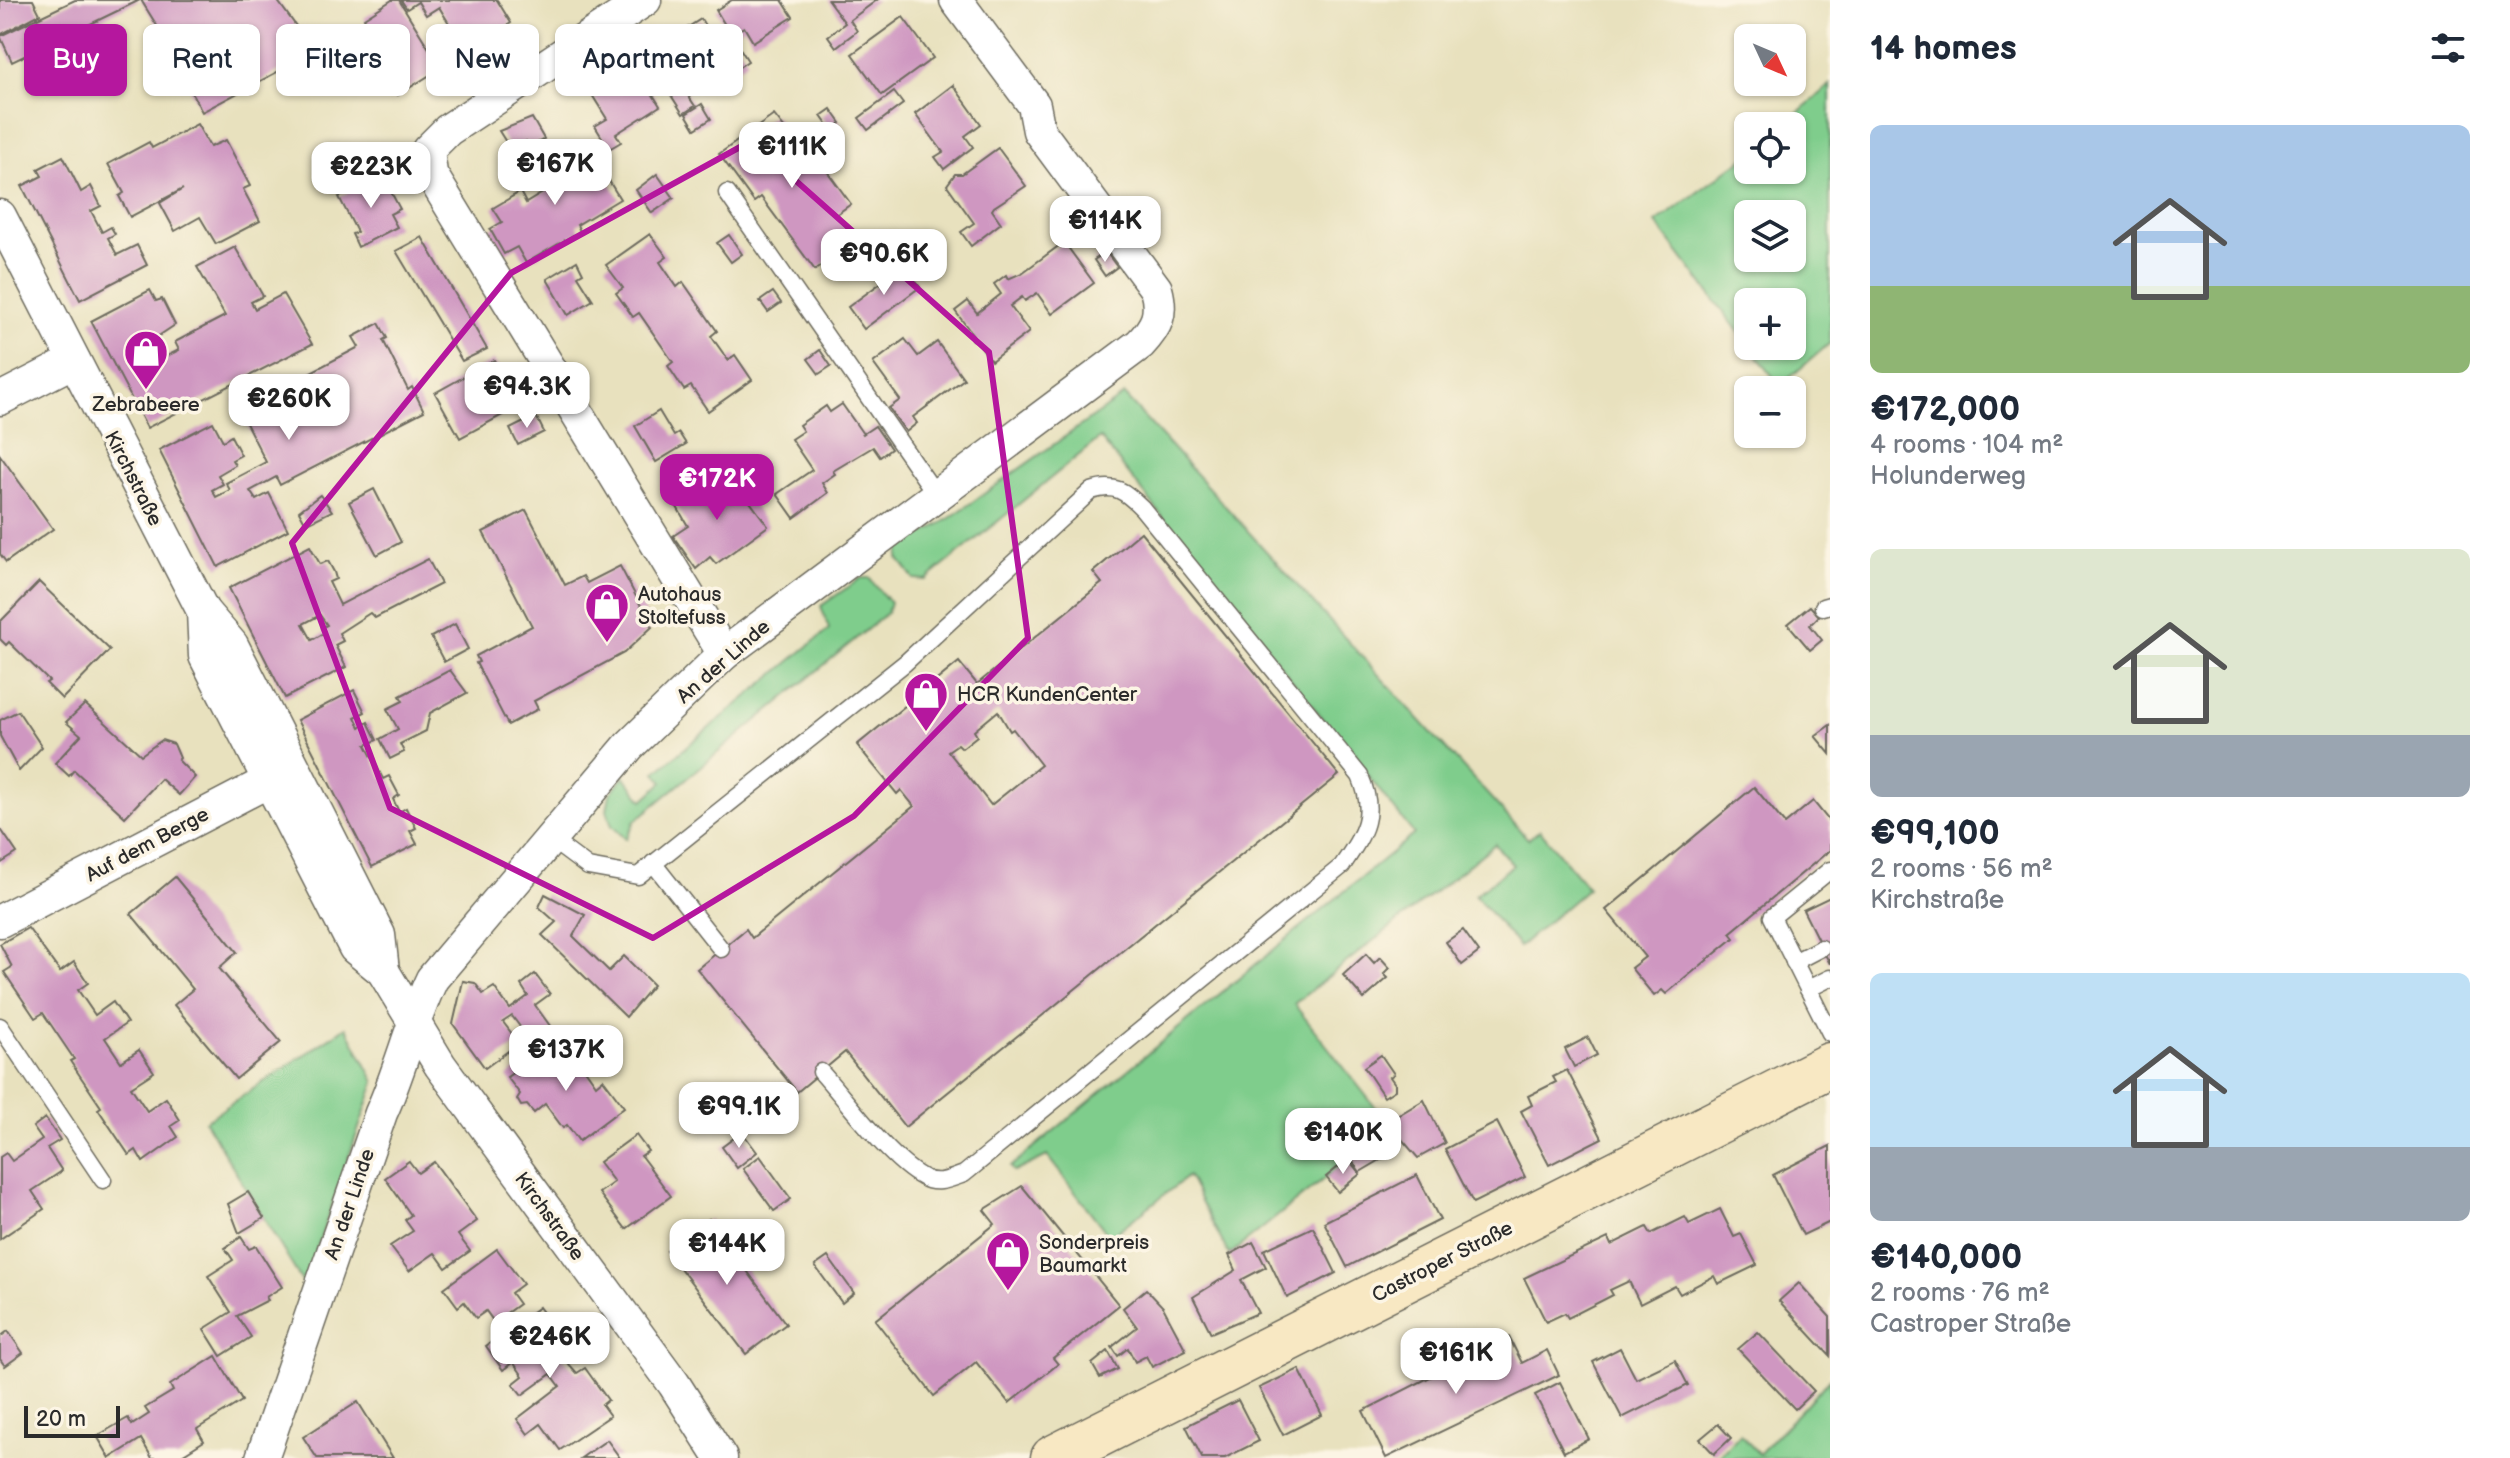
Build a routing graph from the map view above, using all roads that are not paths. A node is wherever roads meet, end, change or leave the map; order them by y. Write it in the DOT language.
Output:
graph roads {
  1 [pos="645,0"];
  2 [pos="956,0"];
  3 [pos="727,193"];
  4 [pos="0,216"];
  5 [pos="74,361"];
  6 [pos="0,399"];
  7 [pos="937,496"];
  8 [pos="724,654"];
  9 [pos="281,774"];
  10 [pos="549,838"];
  11 [pos="653,863"];
  12 [pos="1830,870"];
  13 [pos="0,921"];
  14 [pos="1821,948"];
  15 [pos="721,949"];
  16 [pos="1794,962"];
  17 [pos="1830,978"];
  18 [pos="1808,989"];
  19 [pos="1824,1006"];
  20 [pos="412,1021"];
  21 [pos="0,1026"];
  22 [pos="1830,1033"];
  23 [pos="1830,1065"];
  24 [pos="821,1072"];
  25 [pos="103,1180"];
  26 [pos="262,1458"];
  27 [pos="721,1458"];
  28 [pos="1053,1458"];
  1 -- 8 [label="street"];
  2 -- 7 [label="street, An der Linde"];
  3 -- 7 [label="lane"];
  4 -- 5 [label="street, Kirchstraße"];
  5 -- 6 [label="street"];
  5 -- 9 [label="street, Kirchstraße"];
  7 -- 8 [label="street, An der Linde"];
  8 -- 10 [label="street, An der Linde"];
  9 -- 13 [label="street, Auf dem Berge"];
  9 -- 20 [label="street, Kirchstraße"];
  10 -- 11 [label="lane"];
  10 -- 20 [label="street, An der Linde"];
  11 -- 15 [label="lane"];
  11 -- 24 [label="lane"];
  12 -- 16 [label="lane"];
  14 -- 16 [label="lane"];
  16 -- 18 [label="lane"];
  17 -- 18 [label="lane"];
  18 -- 19 [label="lane"];
  19 -- 22 [label="lane"];
  20 -- 26 [label="street, An der Linde"];
  20 -- 27 [label="street, Kirchstraße"];
  21 -- 25 [label="lane"];
  23 -- 28 [label="main road, Castroper Straße"];
}
